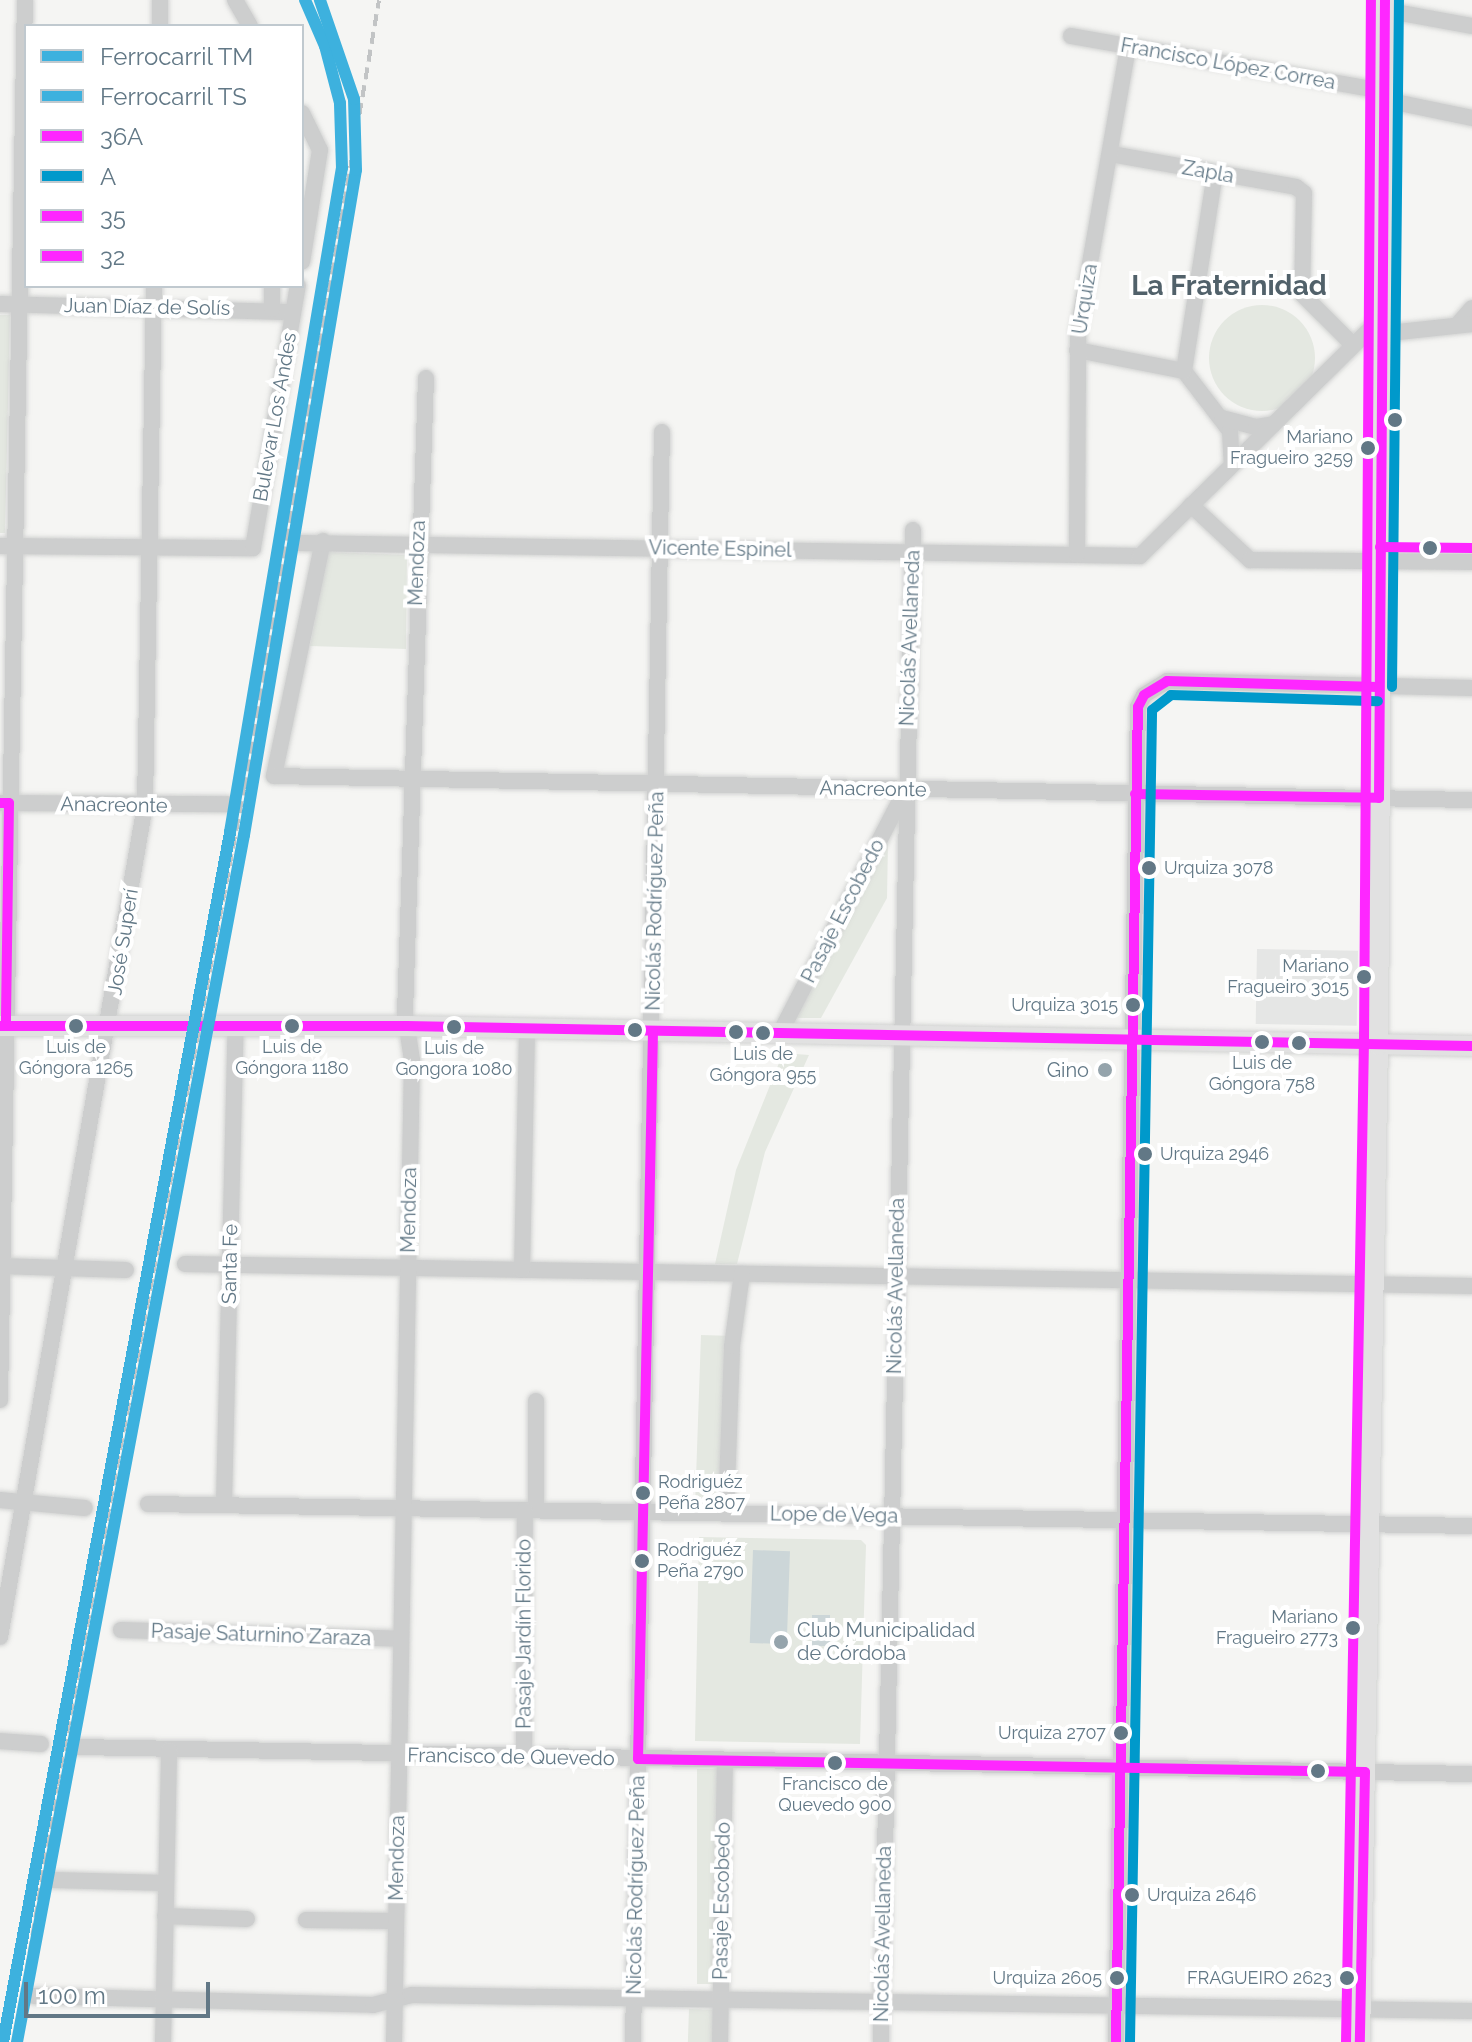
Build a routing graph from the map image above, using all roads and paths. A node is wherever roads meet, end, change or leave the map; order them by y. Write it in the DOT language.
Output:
graph roads {
  1 [pos="25,0"];
  2 [pos="160,0"];
  3 [pos="235,0"];
  4 [pos="1385,5"];
  5 [pos="25,24"];
  6 [pos="160,24"];
  7 [pos="249,24"];
  8 [pos="1472,26"];
  9 [pos="1071,36"];
  10 [pos="1128,46"];
  11 [pos="24,76"];
  12 [pos="1390,96"];
  13 [pos="304,117"];
  14 [pos="1472,118"];
  15 [pos="1111,154"];
  16 [pos="1215,173"];
  17 [pos="304,250"];
  18 [pos="154,288"];
  19 [pos="272,288"];
  20 [pos="298,288"];
  21 [pos="0,304"];
  22 [pos="21,304"];
  23 [pos="154,307"];
  24 [pos="1472,308"];
  25 [pos="272,309"];
  26 [pos="293,312"];
  27 [pos="1465,324"];
  28 [pos="1380,326"];
  29 [pos="1353,345"];
  30 [pos="1077,350"];
  31 [pos="1184,371"];
  32 [pos="426,378"];
  33 [pos="1222,418"];
  34 [pos="1274,424"];
  35 [pos="662,432"];
  36 [pos="1232,464"];
  37 [pos="1191,505"];
  38 [pos="913,530"];
  39 [pos="323,541"];
  40 [pos="299,543"];
  41 [pos="418,543"];
  42 [pos="8,546"];
  43 [pos="150,548"];
  44 [pos="660,548"];
  45 [pos="913,552"];
  46 [pos="1077,555"];
  47 [pos="1380,561"];
  48 [pos="1472,562"];
  49 [pos="1378,687"];
  50 [pos="1472,688"];
  51 [pos="411,778"];
  52 [pos="657,784"];
  53 [pos="906,790"];
  54 [pos="1135,794"];
  55 [pos="1379,798"];
  56 [pos="1472,800"];
  57 [pos="4,803"];
  58 [pos="227,804"];
  59 [pos="145,805"];
  60 [pos="236,1025"];
  61 [pos="3,1026"];
  62 [pos="407,1026"];
  63 [pos="109,1027"];
  64 [pos="527,1028"];
  65 [pos="653,1031"];
  66 [pos="780,1033"];
  67 [pos="901,1036"];
  68 [pos="1131,1040"];
  69 [pos="1378,1045"];
  70 [pos="1472,1046"];
  71 [pos="185,1264"];
  72 [pos="230,1265"];
  73 [pos="2,1266"];
  74 [pos="64,1268"];
  75 [pos="408,1268"];
  76 [pos="126,1270"];
  77 [pos="522,1270"];
  78 [pos="648,1272"];
  79 [pos="742,1274"];
  80 [pos="896,1276"];
  81 [pos="1128,1280"];
  82 [pos="1374,1284"];
  83 [pos="1472,1286"];
  84 [pos="0,1400"];
  85 [pos="536,1401"];
  86 [pos="0,1500"];
  87 [pos="24,1501"];
  88 [pos="224,1502"];
  89 [pos="148,1504"];
  90 [pos="85,1508"];
  91 [pos="404,1508"];
  92 [pos="530,1510"];
  93 [pos="644,1512"];
  94 [pos="726,1513"];
  95 [pos="891,1516"];
  96 [pos="1124,1520"];
  97 [pos="1370,1525"];
  98 [pos="1472,1526"];
  99 [pos="121,1630"];
  100 [pos="0,1637"];
  101 [pos="401,1639"];
  102 [pos="0,1741"];
  103 [pos="41,1744"];
  104 [pos="78,1747"];
  105 [pos="169,1750"];
  106 [pos="399,1754"];
  107 [pos="524,1757"];
  108 [pos="638,1759"];
  109 [pos="725,1760"];
  110 [pos="886,1762"];
  111 [pos="1121,1768"];
  112 [pos="1365,1772"];
  113 [pos="1472,1774"];
  114 [pos="53,1880"];
  115 [pos="166,1883"];
  116 [pos="165,1916"];
  117 [pos="247,1919"];
  118 [pos="306,1920"];
  119 [pos="396,1921"];
  120 [pos="34,1996"];
  121 [pos="633,1998"];
  122 [pos="721,1999"];
  123 [pos="395,2000"];
  124 [pos="881,2000"];
  125 [pos="164,2002"];
  126 [pos="1117,2004"];
  127 [pos="1361,2009"];
  128 [pos="1472,2011"];
  129 [pos="163,2042"];
  130 [pos="394,2042"];
  131 [pos="633,2042"];
  132 [pos="720,2042"];
  133 [pos="881,2042"];
  134 [pos="1116,2042"];
  135 [pos="1360,2042"];
  1 -- 5 [label="street"];
  2 -- 6 [label="street"];
  3 -- 7 [label="street"];
  4 -- 8 [label="street"];
  4 -- 12 [label="main road"];
  9 -- 10 [label="street, Francisco López Correa"];
  10 -- 12 [label="street, Francisco López Correa"];
  10 -- 15 [label="street, Urquiza"];
  11 -- 22 [label="street"];
  12 -- 14 [label="street, Francisco López Correa"];
  12 -- 28 [label="main road"];
  13 -- 17 [label="street"];
  15 -- 16 [label="street, Zapla"];
  15 -- 30 [label="street, Urquiza"];
  16 -- 29 [label="street, Zapla"];
  16 -- 31 [label="street"];
  18 -- 23 [label="street, José Superí"];
  19 -- 25 [label="street, Bulevar Los Andes"];
  20 -- 26 [label="street, Bulevar Los Andes"];
  21 -- 22 [label="street, Juan Díaz de Solís"];
  22 -- 23 [label="street, Juan Díaz de Solís"];
  22 -- 42 [label="street"];
  23 -- 25 [label="street, Juan Díaz de Solís"];
  23 -- 43 [label="street, José Superí"];
  24 -- 27 [label="street"];
  25 -- 26 [label="street, Juan Díaz de Solís"];
  26 -- 43 [label="street, Bulevar Los Andes"];
  27 -- 28 [label="street"];
  28 -- 29 [label="street"];
  28 -- 47 [label="main road"];
  29 -- 34 [label="street"];
  30 -- 31 [label="street"];
  30 -- 46 [label="street, Urquiza"];
  31 -- 33 [label="street"];
  32 -- 41 [label="street, Mendoza"];
  33 -- 34 [label="street"];
  33 -- 36 [label="street"];
  34 -- 36 [label="street"];
  35 -- 44 [label="street, Nicolás Rodríguez Peña"];
  36 -- 37 [label="street"];
  37 -- 46 [label="street, Vicente Espinel"];
  37 -- 47 [label="street"];
  38 -- 45 [label="street, Nicolás Avellaneda"];
  39 -- 40 [label="street, Vicente Espinel"];
  39 -- 41 [label="street, Vicente Espinel"];
  39 -- 51 [label="street, Anacreonte"];
  41 -- 44 [label="street, Vicente Espinel"];
  41 -- 51 [label="street, Mendoza"];
  42 -- 43 [label="street"];
  42 -- 57 [label="street"];
  43 -- 59 [label="street, José Superí"];
  44 -- 45 [label="street, Vicente Espinel"];
  44 -- 52 [label="street, Nicolás Rodríguez Peña"];
  45 -- 46 [label="street, Vicente Espinel"];
  45 -- 53 [label="street, Nicolás Avellaneda"];
  47 -- 48 [label="street"];
  47 -- 49 [label="main road"];
  49 -- 50 [label="street"];
  49 -- 54 [label="street"];
  49 -- 55 [label="main road"];
  51 -- 52 [label="street, Anacreonte"];
  51 -- 62 [label="street, Mendoza"];
  52 -- 53 [label="street, Anacreonte"];
  52 -- 65 [label="street, Nicolás Rodríguez Peña"];
  53 -- 54 [label="street, Anacreonte"];
  53 -- 66 [label="street, Pasaje Escobedo"];
  53 -- 67 [label="street, Nicolás Avellaneda"];
  54 -- 55 [label="street, Anacreonte"];
  54 -- 68 [label="street"];
  55 -- 56 [label="street, Anacreonte"];
  55 -- 69 [label="main road"];
  57 -- 59 [label="street, Anacreonte"];
  57 -- 61 [label="street"];
  58 -- 59 [label="street, Anacreonte"];
  59 -- 63 [label="street, José Superí"];
  60 -- 62 [label="main road"];
  60 -- 63 [label="main road"];
  60 -- 72 [label="street, Santa Fe"];
  61 -- 63 [label="main road"];
  61 -- 73 [label="street"];
  62 -- 64 [label="main road"];
  62 -- 75 [label="street, Mendoza"];
  63 -- 74 [label="street, José Superí"];
  64 -- 65 [label="main road"];
  64 -- 77 [label="street"];
  65 -- 66 [label="main road"];
  65 -- 78 [label="street, Nicolás Rodríguez Peña"];
  66 -- 67 [label="main road"];
  67 -- 68 [label="main road"];
  67 -- 80 [label="street, Nicolás Avellaneda"];
  68 -- 69 [label="main road"];
  68 -- 81 [label="street"];
  69 -- 70 [label="main road"];
  69 -- 82 [label="main road"];
  71 -- 72 [label="street"];
  72 -- 75 [label="street"];
  72 -- 88 [label="street, Santa Fe"];
  73 -- 74 [label="street"];
  73 -- 84 [label="street"];
  74 -- 76 [label="street"];
  74 -- 87 [label="street, José Superí"];
  75 -- 77 [label="street"];
  75 -- 91 [label="street, Mendoza"];
  77 -- 78 [label="street"];
  78 -- 79 [label="street"];
  78 -- 93 [label="street, Nicolás Rodríguez Peña"];
  79 -- 80 [label="street"];
  79 -- 94 [label="street"];
  80 -- 81 [label="street"];
  80 -- 95 [label="street, Nicolás Avellaneda"];
  81 -- 82 [label="street"];
  81 -- 96 [label="street"];
  82 -- 83 [label="street"];
  82 -- 97 [label="main road"];
  85 -- 92 [label="street, Pasaje Jardín Florido"];
  86 -- 87 [label="street"];
  87 -- 90 [label="street"];
  87 -- 100 [label="street, José Superí"];
  88 -- 89 [label="street, Lope de Vega"];
  88 -- 91 [label="street, Lope de Vega"];
  91 -- 92 [label="street, Lope de Vega"];
  91 -- 101 [label="street, Mendoza"];
  92 -- 93 [label="street, Lope de Vega"];
  92 -- 107 [label="street, Pasaje Jardín Florido"];
  93 -- 94 [label="street, Lope de Vega"];
  93 -- 108 [label="street, Nicolás Rodríguez Peña"];
  94 -- 95 [label="street, Lope de Vega"];
  95 -- 96 [label="street, Lope de Vega"];
  95 -- 110 [label="street, Nicolás Avellaneda"];
  96 -- 97 [label="street, Lope de Vega"];
  96 -- 111 [label="street"];
  97 -- 98 [label="street, Lope de Vega"];
  97 -- 112 [label="main road"];
  99 -- 101 [label="street, Pasaje Saturnino Zaraza"];
  101 -- 106 [label="street, Mendoza"];
  102 -- 103 [label="street"];
  104 -- 105 [label="street, Francisco de Quevedo"];
  105 -- 106 [label="street, Francisco de Quevedo"];
  105 -- 115 [label="street"];
  106 -- 107 [label="street, Francisco de Quevedo"];
  106 -- 119 [label="street, Mendoza"];
  107 -- 108 [label="street, Francisco de Quevedo"];
  108 -- 109 [label="street, Francisco de Quevedo"];
  108 -- 121 [label="street, Nicolás Rodríguez Peña"];
  109 -- 110 [label="street, Francisco de Quevedo"];
  109 -- 122 [label="street, Pasaje Escobedo"];
  110 -- 111 [label="street, Francisco de Quevedo"];
  110 -- 124 [label="street, Nicolás Avellaneda"];
  111 -- 112 [label="street, Francisco de Quevedo"];
  111 -- 126 [label="street"];
  112 -- 113 [label="street, Francisco de Quevedo"];
  112 -- 127 [label="main road"];
  114 -- 115 [label="street"];
  115 -- 116 [label="street"];
  116 -- 117 [label="street"];
  116 -- 125 [label="street"];
  118 -- 119 [label="street"];
  119 -- 123 [label="street, Mendoza"];
  120 -- 125 [label="street"];
  121 -- 122 [label="street"];
  121 -- 123 [label="street"];
  121 -- 131 [label="street, Nicolás Rodríguez Peña"];
  122 -- 124 [label="street"];
  122 -- 132 [label="street, Pasaje Escobedo"];
  123 -- 125 [label="street"];
  123 -- 130 [label="street, Mendoza"];
  124 -- 126 [label="street"];
  124 -- 133 [label="street, Nicolás Avellaneda"];
  125 -- 129 [label="street"];
  126 -- 127 [label="street"];
  126 -- 134 [label="street"];
  127 -- 128 [label="street"];
  127 -- 135 [label="main road"];
}
